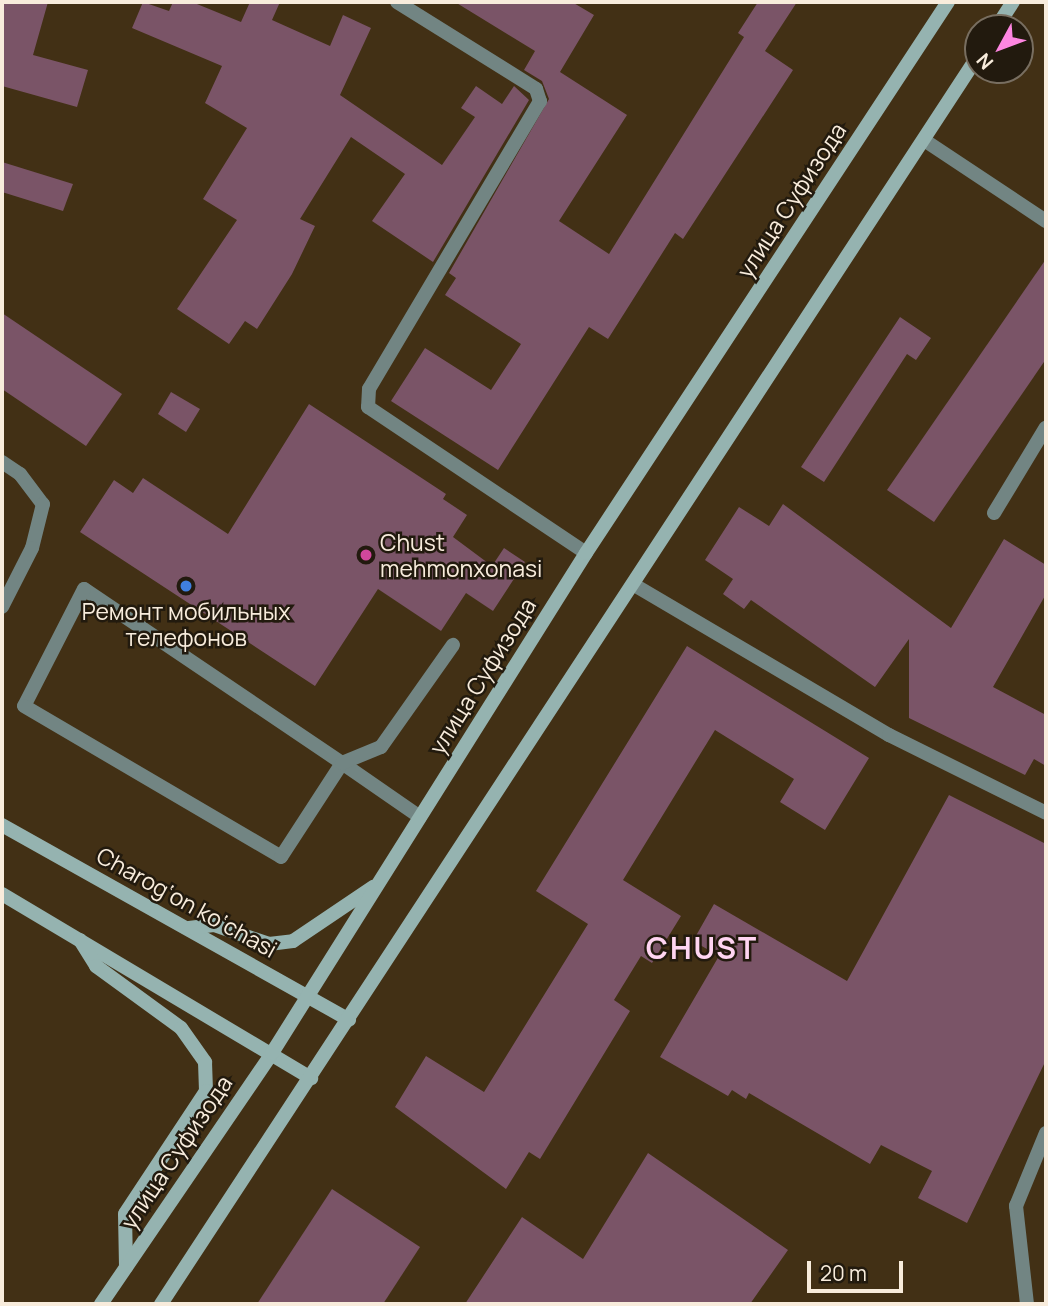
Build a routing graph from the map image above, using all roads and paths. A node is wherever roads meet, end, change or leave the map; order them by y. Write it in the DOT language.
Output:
graph roads {
  1 [pos="397,2"];
  2 [pos="948,2"];
  3 [pos="964,78"];
  4 [pos="924,140"];
  5 [pos="1046,221"];
  6 [pos="1046,427"];
  7 [pos="2,461"];
  8 [pos="994,513"];
  9 [pos="586,553"];
  10 [pos="636,586"];
  11 [pos="2,607"];
  12 [pos="453,645"];
  13 [pos="342,763"];
  14 [pos="1046,813"];
  15 [pos="420,817"];
  16 [pos="2,825"];
  17 [pos="373,887"];
  18 [pos="2,894"];
  19 [pos="189,928"];
  20 [pos="80,940"];
  21 [pos="307,994"];
  22 [pos="349,1020"];
  23 [pos="272,1053"];
  24 [pos="311,1077"];
  25 [pos="1046,1133"];
  26 [pos="126,1267"];
  27 [pos="101,1304"];
  28 [pos="161,1304"];
  29 [pos="1027,1304"];
  1 -- 9 [label="street"];
  2 -- 9 [label="main road, улица Суфизода"];
  3 -- 4 [label="main road"];
  4 -- 5 [label="street"];
  4 -- 10 [label="main road"];
  6 -- 8 [label="street"];
  7 -- 11 [label="street"];
  9 -- 15 [label="main road, улица Суфизода"];
  10 -- 14 [label="street"];
  10 -- 22 [label="main road"];
  12 -- 13 [label="street"];
  13 -- 13 [label="street"];
  13 -- 15 [label="street"];
  15 -- 17 [label="main road, улица Суфизода"];
  16 -- 19 [label="main road, Charog‘on ko‘chasi"];
  17 -- 19 [label="main road"];
  17 -- 21 [label="main road, улица Суфизода"];
  18 -- 20 [label="main road"];
  19 -- 21 [label="main road, Charog‘on ko‘chasi"];
  20 -- 23 [label="main road"];
  20 -- 26 [label="main road"];
  21 -- 22 [label="main road, Charog‘on ko‘chasi"];
  21 -- 23 [label="main road, улица Суфизода"];
  22 -- 24 [label="main road"];
  23 -- 24 [label="main road"];
  23 -- 26 [label="main road, улица Суфизода"];
  24 -- 28 [label="main road"];
  25 -- 29 [label="street"];
  26 -- 27 [label="main road, улица Суфизода"];
}
